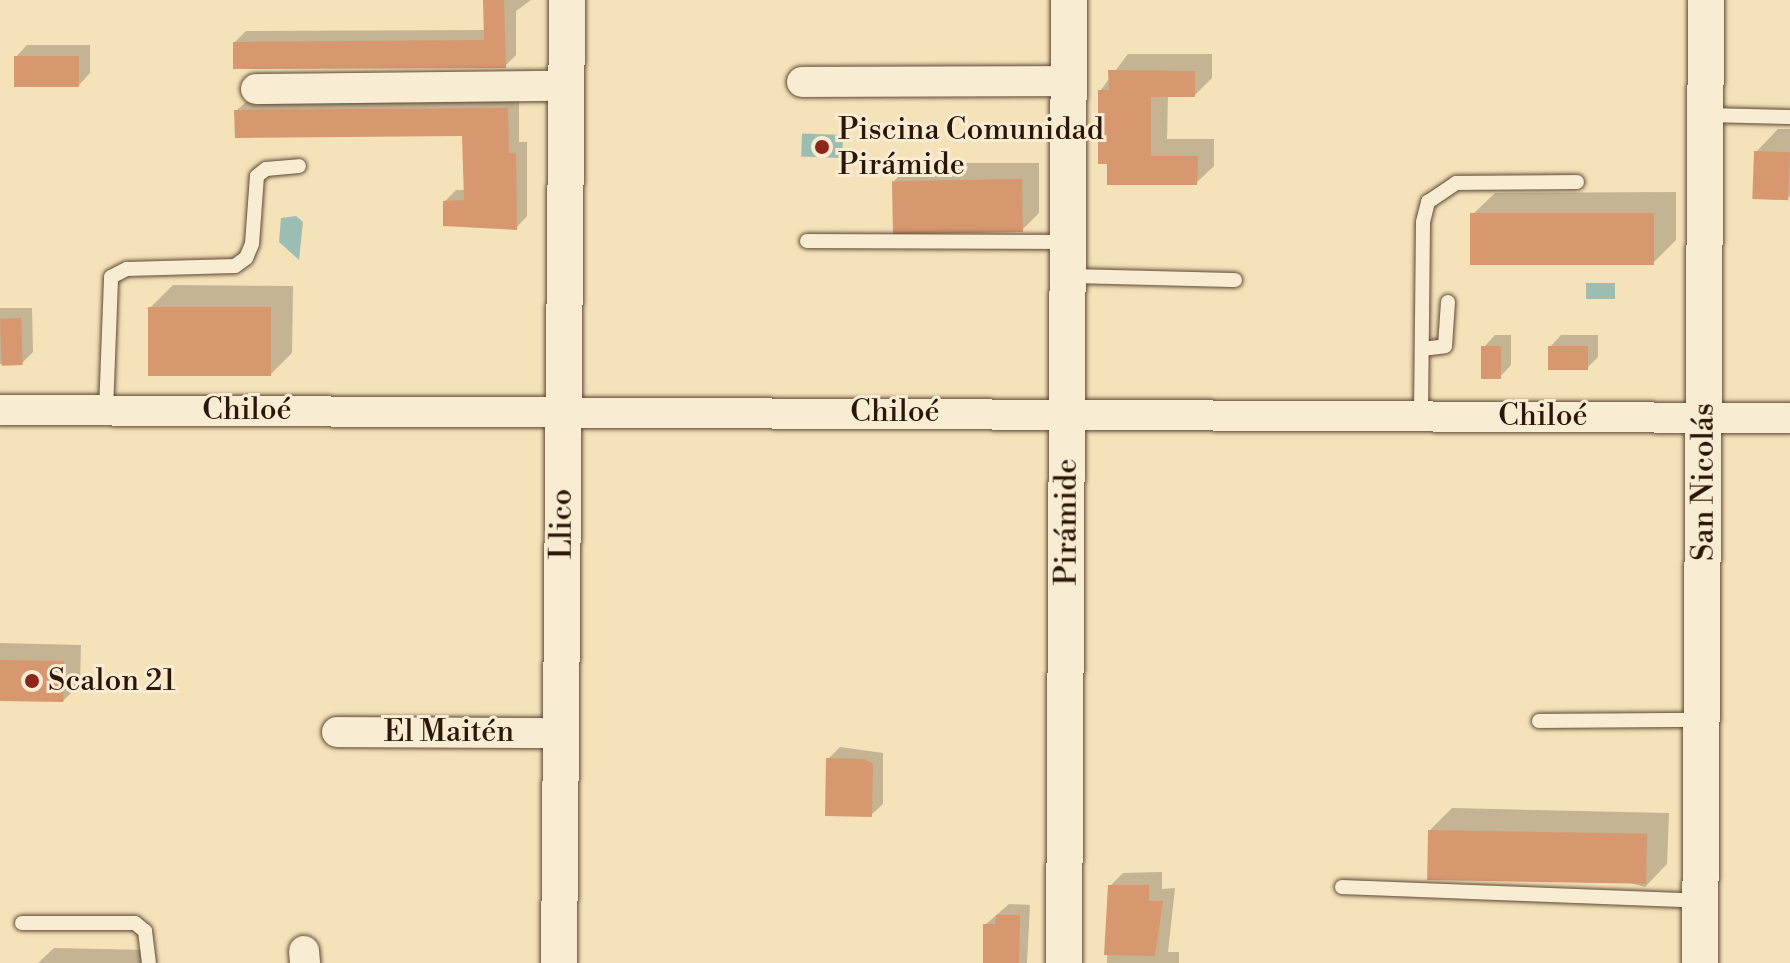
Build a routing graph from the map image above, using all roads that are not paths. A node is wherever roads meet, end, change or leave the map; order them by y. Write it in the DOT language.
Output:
graph roads {
  1 [pos="567,0"];
  2 [pos="1069,0"];
  3 [pos="1706,0"];
  4 [pos="1069,81"];
  5 [pos="802,82"];
  6 [pos="566,86"];
  7 [pos="256,89"];
  8 [pos="1705,115"];
  9 [pos="1790,117"];
  10 [pos="299,166"];
  11 [pos="1577,182"];
  12 [pos="807,241"];
  13 [pos="1069,259"];
  14 [pos="1235,280"];
  15 [pos="1448,302"];
  16 [pos="1422,349"];
  17 [pos="0,410"];
  18 [pos="106,410"];
  19 [pos="563,410"];
  20 [pos="1068,412"];
  21 [pos="1421,415"];
  22 [pos="1704,417"];
  23 [pos="1790,418"];
  24 [pos="1702,720"];
  25 [pos="1539,721"];
  26 [pos="337,732"];
  27 [pos="561,733"];
  28 [pos="1342,887"];
  29 [pos="1701,901"];
  30 [pos="22,923"];
  31 [pos="149,963"];
  32 [pos="559,963"];
  33 [pos="1064,963"];
  34 [pos="1700,963"];
  1 -- 6 [label="street, Llico"];
  2 -- 4 [label="street, Pirámide"];
  3 -- 8 [label="street, San Nicolás"];
  4 -- 5 [label="street"];
  4 -- 13 [label="street, Pirámide"];
  6 -- 7 [label="street"];
  6 -- 19 [label="street, Llico"];
  8 -- 9 [label="lane"];
  8 -- 22 [label="street, San Nicolás"];
  10 -- 18 [label="lane"];
  11 -- 16 [label="lane"];
  12 -- 13 [label="lane"];
  13 -- 14 [label="lane"];
  13 -- 20 [label="street, Pirámide"];
  15 -- 16 [label="lane"];
  16 -- 21 [label="lane"];
  17 -- 18 [label="street, Chiloé"];
  18 -- 19 [label="street, Chiloé"];
  19 -- 20 [label="street, Chiloé"];
  19 -- 27 [label="street, Llico"];
  20 -- 21 [label="street, Chiloé"];
  20 -- 33 [label="street, Pirámide"];
  21 -- 22 [label="street, Chiloé"];
  22 -- 23 [label="street, Chiloé"];
  22 -- 24 [label="street, San Nicolás"];
  24 -- 25 [label="lane"];
  24 -- 29 [label="street, San Nicolás"];
  26 -- 27 [label="street, El Maitén"];
  27 -- 32 [label="street, Llico"];
  28 -- 29 [label="lane"];
  29 -- 34 [label="street, San Nicolás"];
  30 -- 31 [label="lane"];
}
